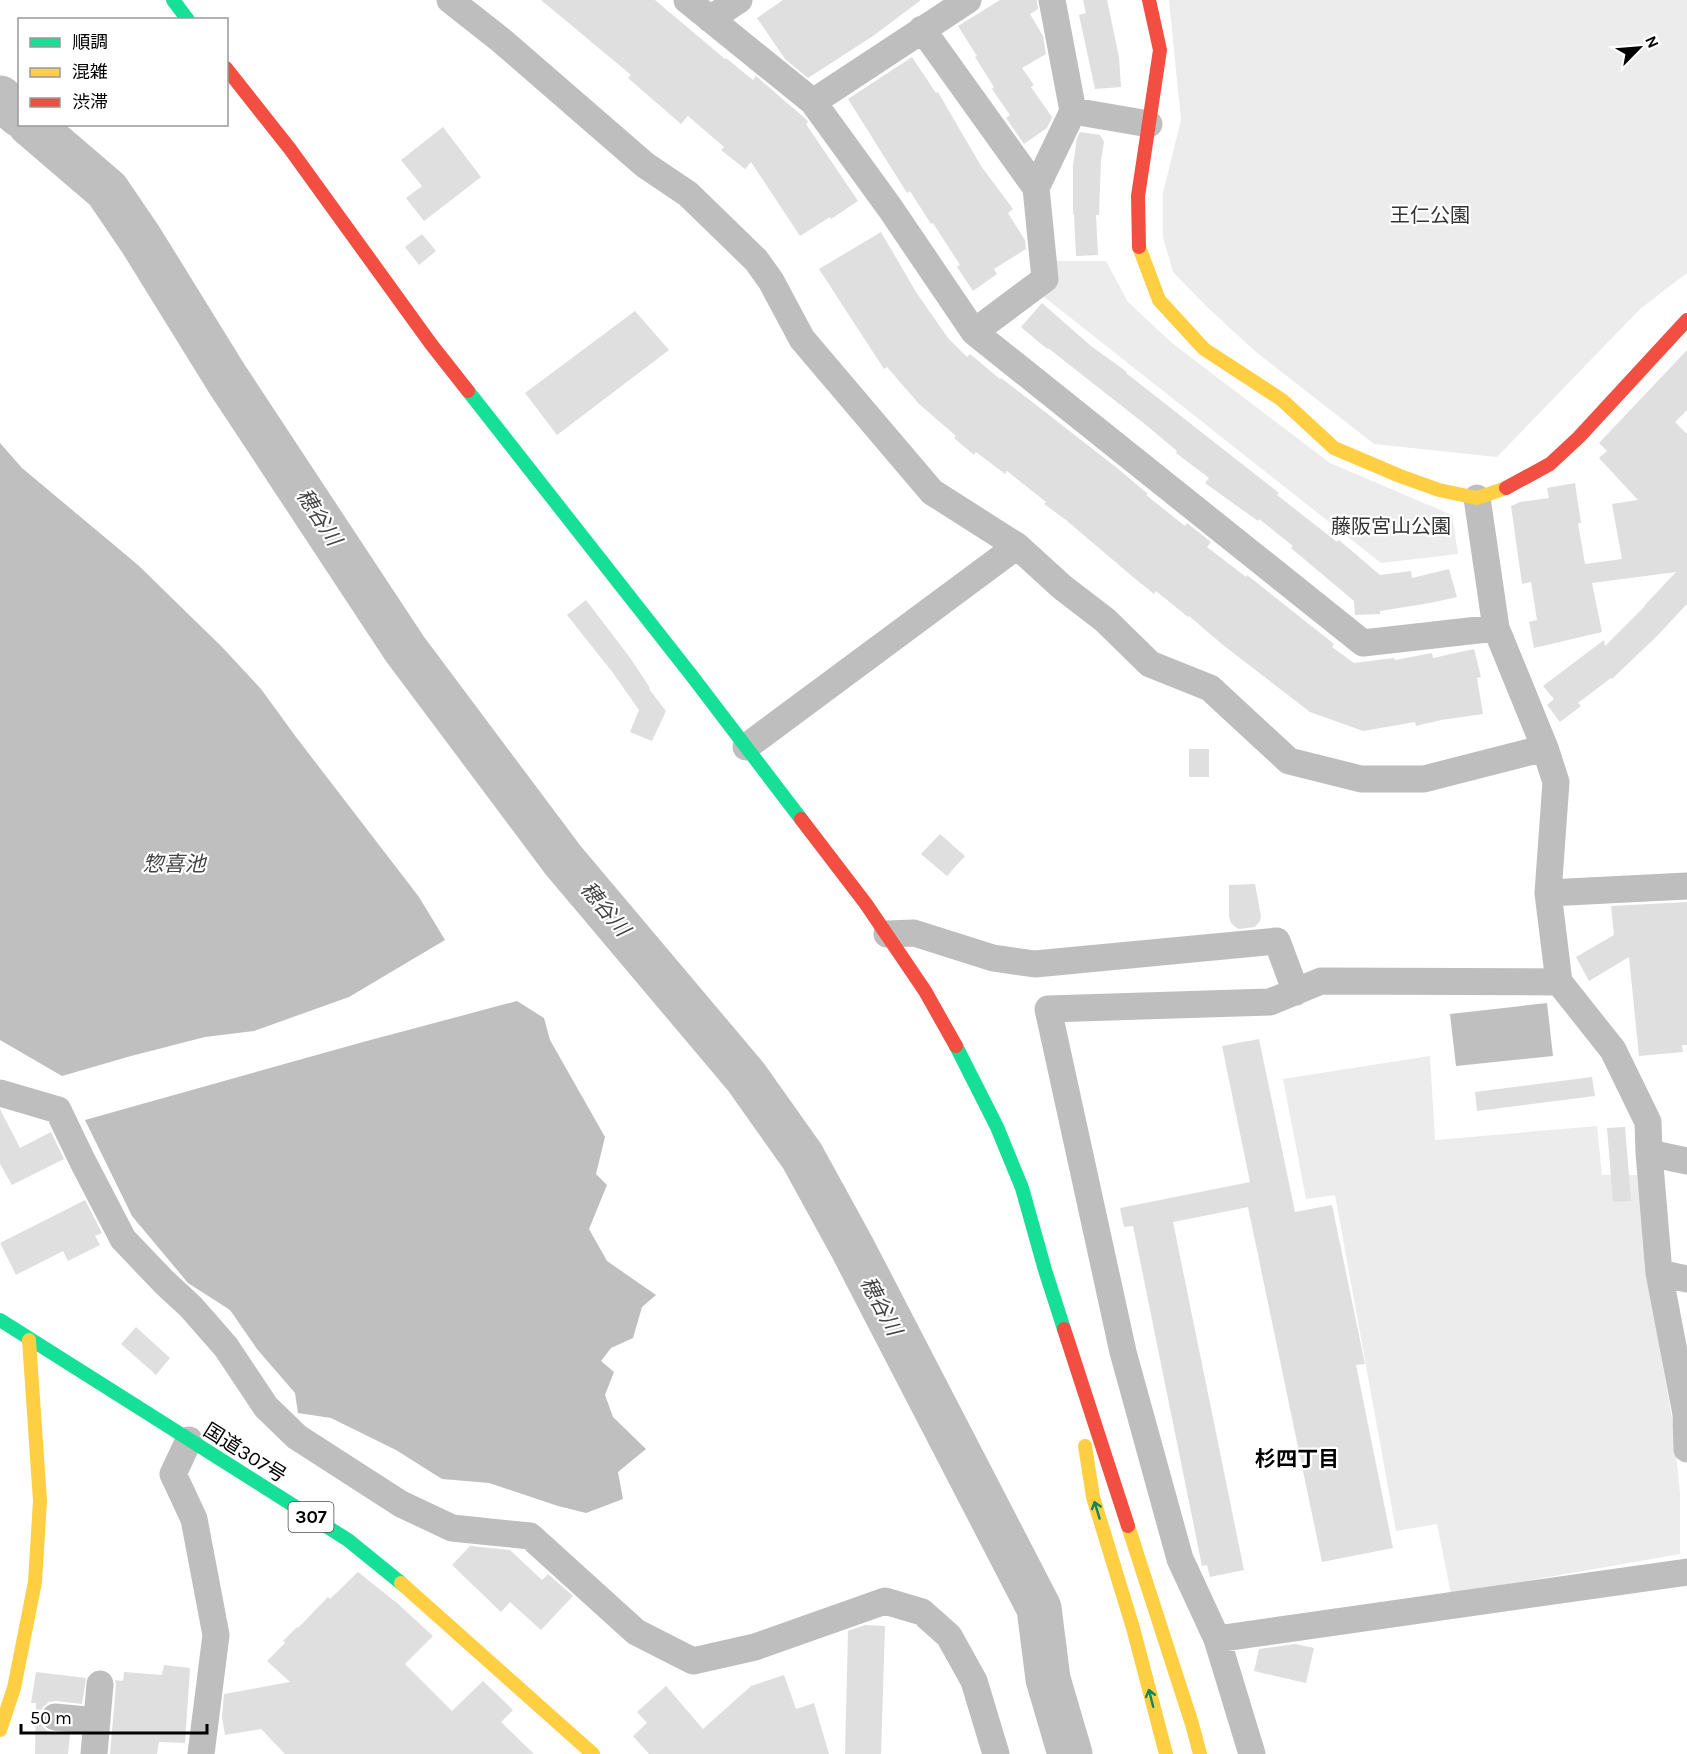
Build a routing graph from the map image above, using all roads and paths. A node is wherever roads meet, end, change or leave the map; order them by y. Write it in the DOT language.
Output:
graph roads {
  1 [pos="173,0"];
  2 [pos="450,0"];
  3 [pos="687,0"];
  4 [pos="739,0"];
  5 [pos="968,0"];
  6 [pos="1052,0"];
  7 [pos="1149,0"];
  8 [pos="186,18"];
  9 [pos="710,19"];
  10 [pos="922,30"];
  11 [pos="228,71"];
  12 [pos="813,102"];
  13 [pos="1073,111"];
  14 [pos="1149,124"];
  15 [pos="1036,188"];
  16 [pos="1687,320"];
  17 [pos="974,332"];
  18 [pos="1477,498"];
  19 [pos="1017,546"];
  20 [pos="1496,628"];
  21 [pos="746,747"];
  22 [pos="1545,748"];
  23 [pos="1687,886"];
  24 [pos="1548,893"];
  25 [pos="887,934"];
  26 [pos="1559,982"];
  27 [pos="1296,992"];
  28 [pos="0,1093"];
  29 [pos="1649,1153"];
  30 [pos="1687,1161"];
  31 [pos="1659,1273"];
  32 [pos="1687,1279"];
  33 [pos="0,1320"];
  34 [pos="1066,1335"];
  35 [pos="29,1340"];
  36 [pos="1686,1414"];
  37 [pos="1110,1427"];
  38 [pos="189,1440"];
  39 [pos="1687,1449"];
  40 [pos="1687,1572"];
  41 [pos="1217,1639"];
  42 [pos="100,1684"];
  43 [pos="56,1717"];
  44 [pos="97,1721"];
  45 [pos="0,1730"];
  46 [pos="94,1754"];
  47 [pos="201,1754"];
  48 [pos="593,1754"];
  49 [pos="996,1754"];
  50 [pos="1166,1754"];
  51 [pos="1200,1754"];
  52 [pos="1252,1754"];
  1 -- 8 [label="main road"];
  2 -- 19 [label="street"];
  3 -- 9 [label="street"];
  4 -- 9 [label="street"];
  5 -- 10 [label="street"];
  6 -- 13 [label="street"];
  7 -- 14 [label="main road"];
  9 -- 12 [label="street"];
  10 -- 12 [label="street"];
  10 -- 15 [label="street"];
  11 -- 21 [label="main road"];
  12 -- 17 [label="street"];
  13 -- 14 [label="street"];
  13 -- 15 [label="street"];
  14 -- 18 [label="main road"];
  15 -- 17 [label="street"];
  16 -- 18 [label="main road"];
  17 -- 20 [label="street"];
  18 -- 20 [label="street"];
  19 -- 21 [label="street"];
  19 -- 22 [label="street"];
  20 -- 22 [label="street"];
  21 -- 25 [label="main road"];
  22 -- 24 [label="street"];
  23 -- 24 [label="street"];
  24 -- 26 [label="street"];
  25 -- 27 [label="street"];
  25 -- 34 [label="main road"];
  26 -- 27 [label="street"];
  26 -- 29 [label="street"];
  27 -- 41 [label="street"];
  28 -- 49 [label="street"];
  29 -- 30 [label="street"];
  29 -- 31 [label="street"];
  31 -- 32 [label="street"];
  31 -- 36 [label="street"];
  33 -- 35 [label="main road, 国道307号 / 307"];
  34 -- 37 [label="main road"];
  50 -- 34 [label="main road, one-way"];
  34 -- 51 [label="main road"];
  35 -- 38 [label="main road, 国道307号 / 307"];
  35 -- 45 [label="main road"];
  36 -- 39 [label="street"];
  38 -- 47 [label="street"];
  38 -- 48 [label="main road, 国道307号 / 307"];
  40 -- 41 [label="street"];
  41 -- 52 [label="street"];
  42 -- 44 [label="street"];
  43 -- 44 [label="street"];
  44 -- 46 [label="street"];
}
